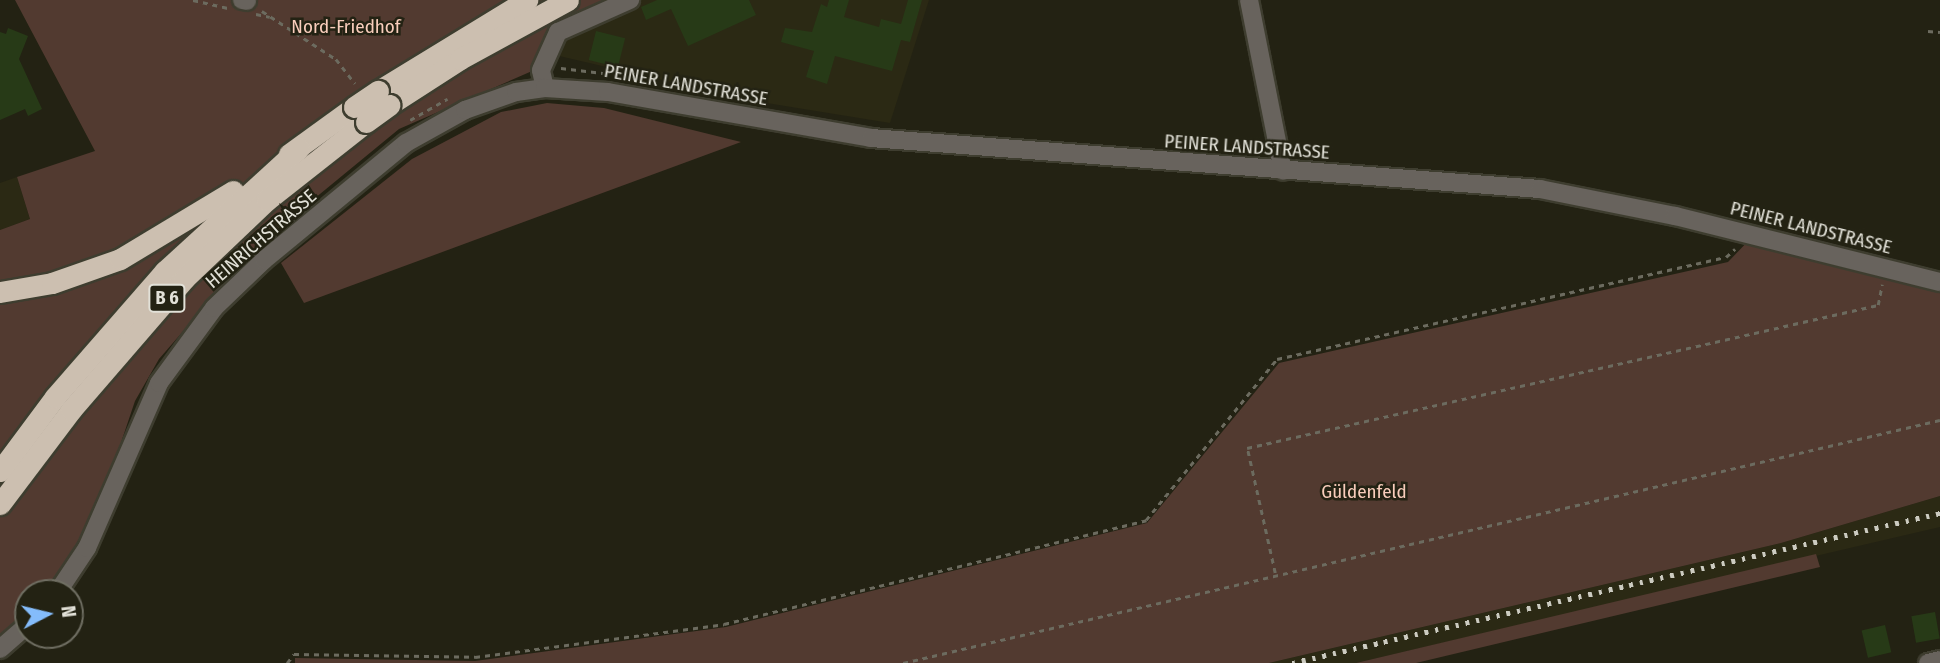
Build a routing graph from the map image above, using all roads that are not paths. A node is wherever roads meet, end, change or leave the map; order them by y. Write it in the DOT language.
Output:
graph roads {
  1 [pos="527,0"];
  2 [pos="568,0"];
  3 [pos="630,0"];
  4 [pos="1249,0"];
  5 [pos="545,88"];
  6 [pos="384,98"];
  7 [pos="360,114"];
  8 [pos="299,148"];
  9 [pos="1283,171"];
  10 [pos="1940,282"];
  11 [pos="0,292"];
  12 [pos="0,471"];
  13 [pos="0,505"];
  14 [pos="66,579"];
  15 [pos="14,637"];
  16 [pos="0,649"];
  17 [pos="1940,660"];
  18 [pos="1928,663"];
  1 -- 6 [label="highway, B 6"];
  2 -- 6 [label="highway, B 6"];
  3 -- 5 [label="street"];
  4 -- 9 [label="street"];
  5 -- 9 [label="street, PEINER LANDSTRASSE"];
  5 -- 14 [label="street, HEINRICHSTRASSE"];
  6 -- 7 [label="highway, B 6, bridge"];
  7 -- 8 [label="highway, B 6"];
  7 -- 13 [label="highway, B 6"];
  8 -- 11 [label="highway"];
  8 -- 12 [label="highway, B 6"];
  9 -- 10 [label="street, PEINER LANDSTRASSE"];
  15 -- 16 [label="street"];
  17 -- 18 [label="street"];
}
